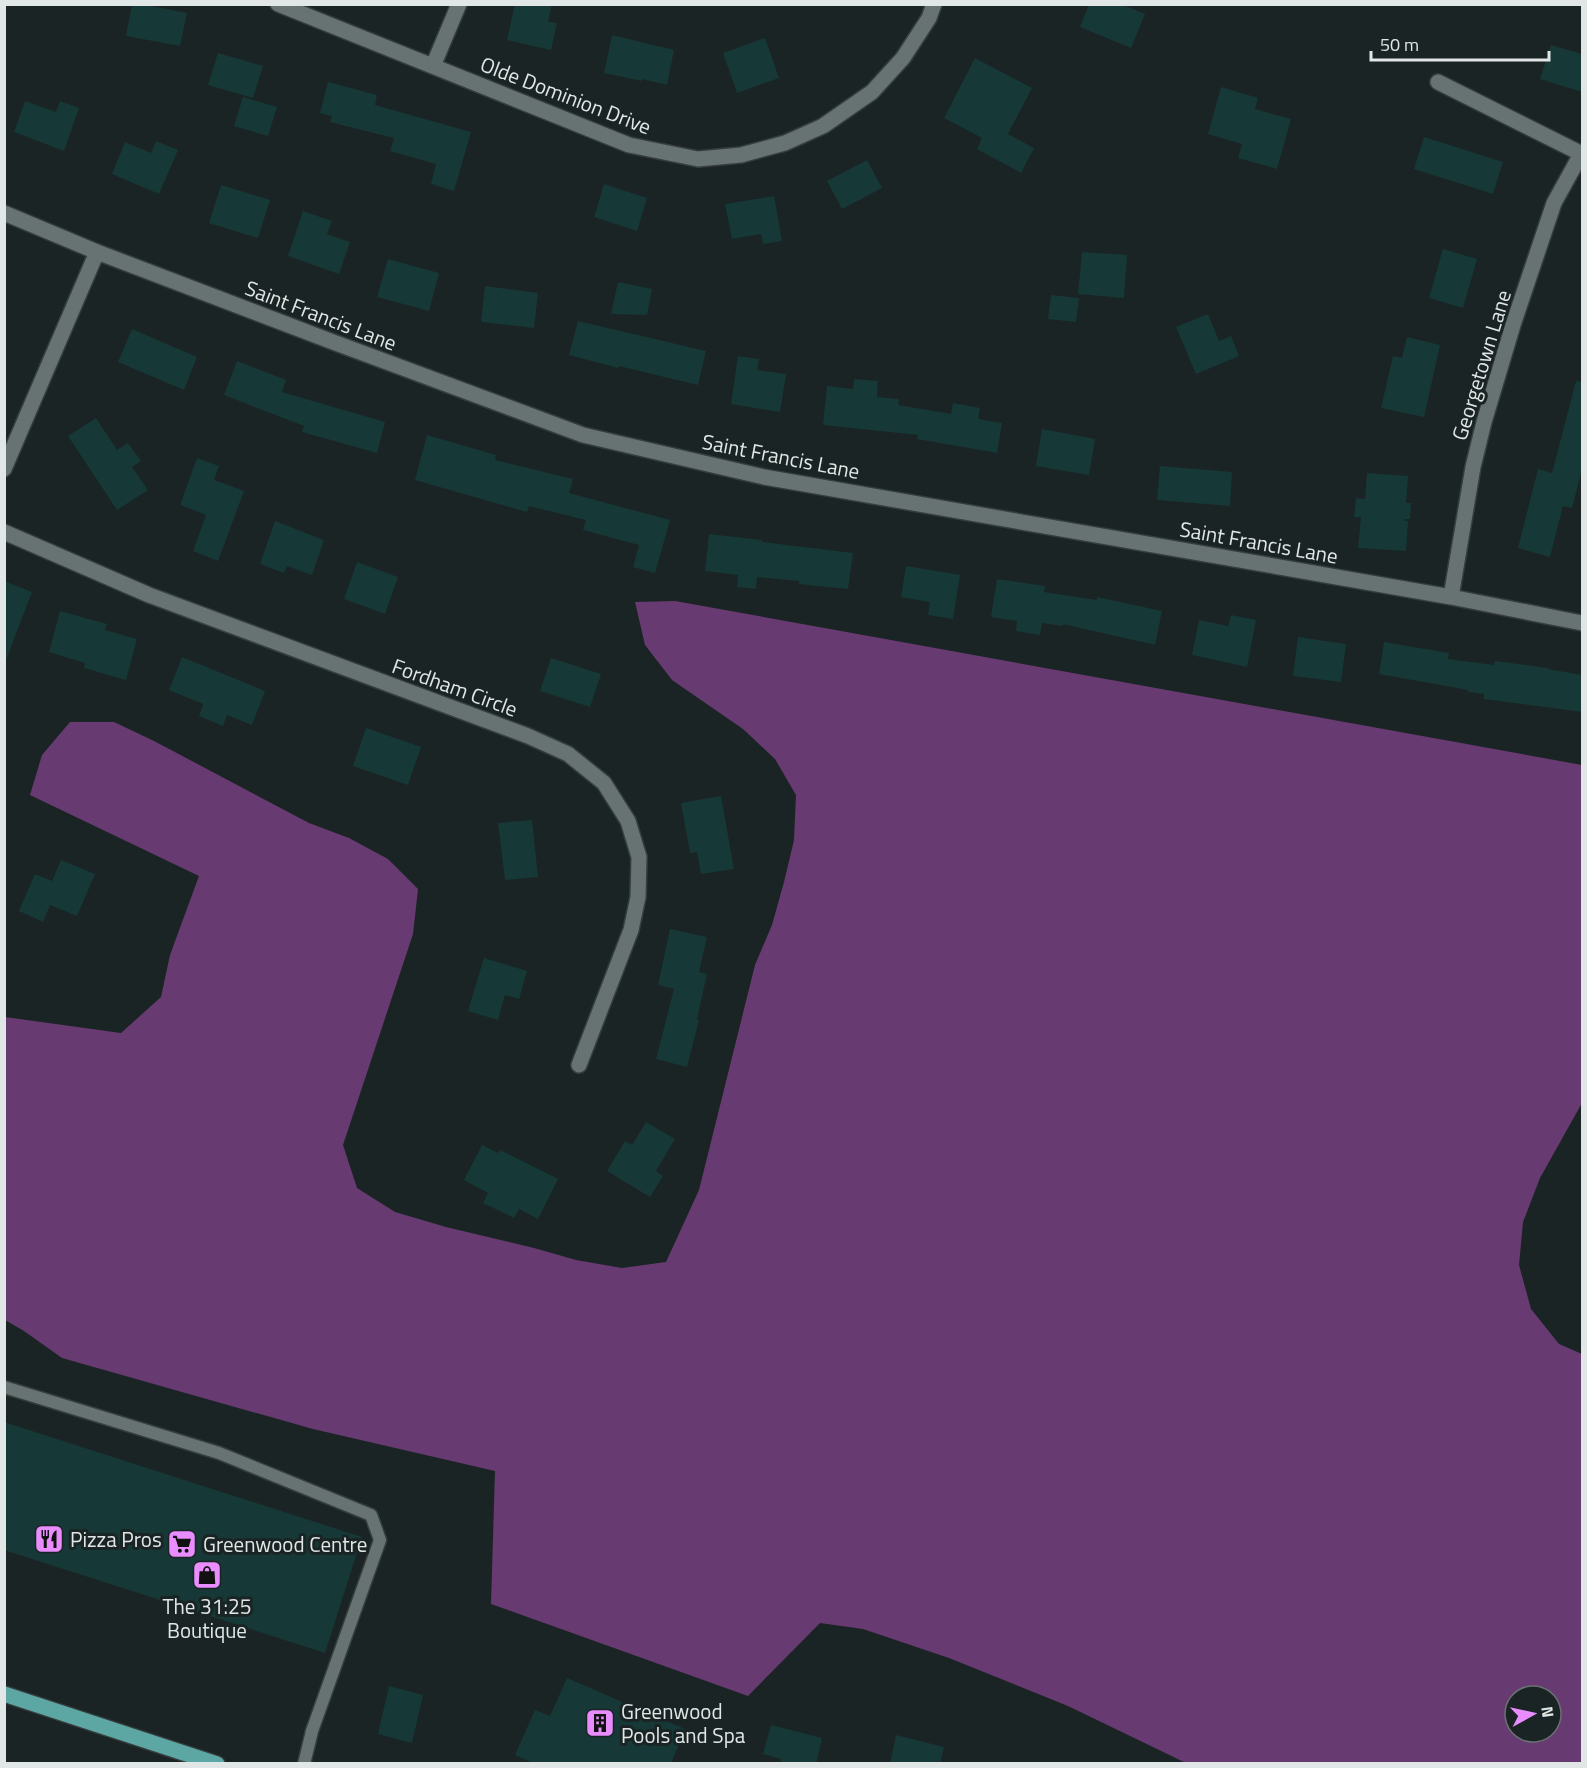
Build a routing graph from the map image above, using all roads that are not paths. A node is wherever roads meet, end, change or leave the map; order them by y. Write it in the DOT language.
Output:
graph roads {
  1 [pos="278,4"];
  2 [pos="459,4"];
  3 [pos="934,4"];
  4 [pos="433,66"];
  5 [pos="1438,82"];
  6 [pos="1582,154"];
  7 [pos="4,213"];
  8 [pos="98,252"];
  9 [pos="4,469"];
  10 [pos="4,532"];
  11 [pos="1451,597"];
  12 [pos="1582,623"];
  13 [pos="579,1065"];
  14 [pos="4,1387"];
  15 [pos="4,1694"];
  16 [pos="218,1764"];
  17 [pos="304,1764"];
  1 -- 4 [label="street, Olde Dominion Drive"];
  2 -- 4 [label="street"];
  3 -- 4 [label="street, Olde Dominion Drive"];
  5 -- 6 [label="street"];
  6 -- 11 [label="street, Georgetown Lane"];
  7 -- 8 [label="street, Saint Francis Lane"];
  8 -- 9 [label="street"];
  8 -- 11 [label="street, Saint Francis Lane"];
  10 -- 13 [label="street, Fordham Circle"];
  11 -- 12 [label="street, Saint Francis Lane"];
  14 -- 17 [label="lane"];
  15 -- 16 [label="main road"];
}
